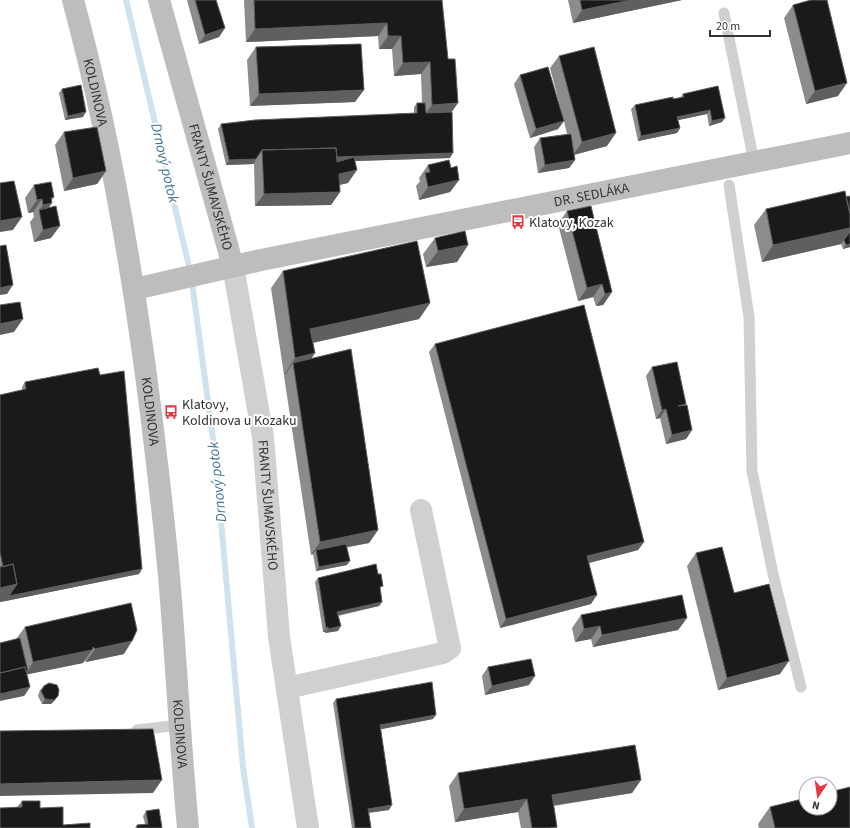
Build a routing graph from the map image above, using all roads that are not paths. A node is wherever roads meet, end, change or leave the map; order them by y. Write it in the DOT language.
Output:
graph roads {
  1 [pos="73,0"];
  2 [pos="160,0"];
  3 [pos="724,13"];
  4 [pos="850,143"];
  5 [pos="754,162"];
  6 [pos="729,184"];
  7 [pos="224,268"];
  8 [pos="135,289"];
  9 [pos="421,510"];
  10 [pos="801,687"];
  11 [pos="287,688"];
  12 [pos="180,726"];
  13 [pos="129,730"];
  14 [pos="188,828"];
  15 [pos="308,828"];
  1 -- 8 [label="street, KOLDINOVA"];
  2 -- 7 [label="street, FRANTY ŠUMAVSKÉHO"];
  3 -- 5 [label="lane"];
  4 -- 5 [label="street, DR. SEDLÁKA"];
  5 -- 7 [label="street, DR. SEDLÁKA"];
  6 -- 10 [label="lane"];
  7 -- 8 [label="street, DR. SEDLÁKA"];
  7 -- 11 [label="street, FRANTY ŠUMAVSKÉHO"];
  8 -- 12 [label="street, KOLDINOVA"];
  9 -- 11 [label="street"];
  11 -- 15 [label="street, FRANTY ŠUMAVSKÉHO"];
  12 -- 13 [label="lane"];
  12 -- 14 [label="street, KOLDINOVA"];
}
